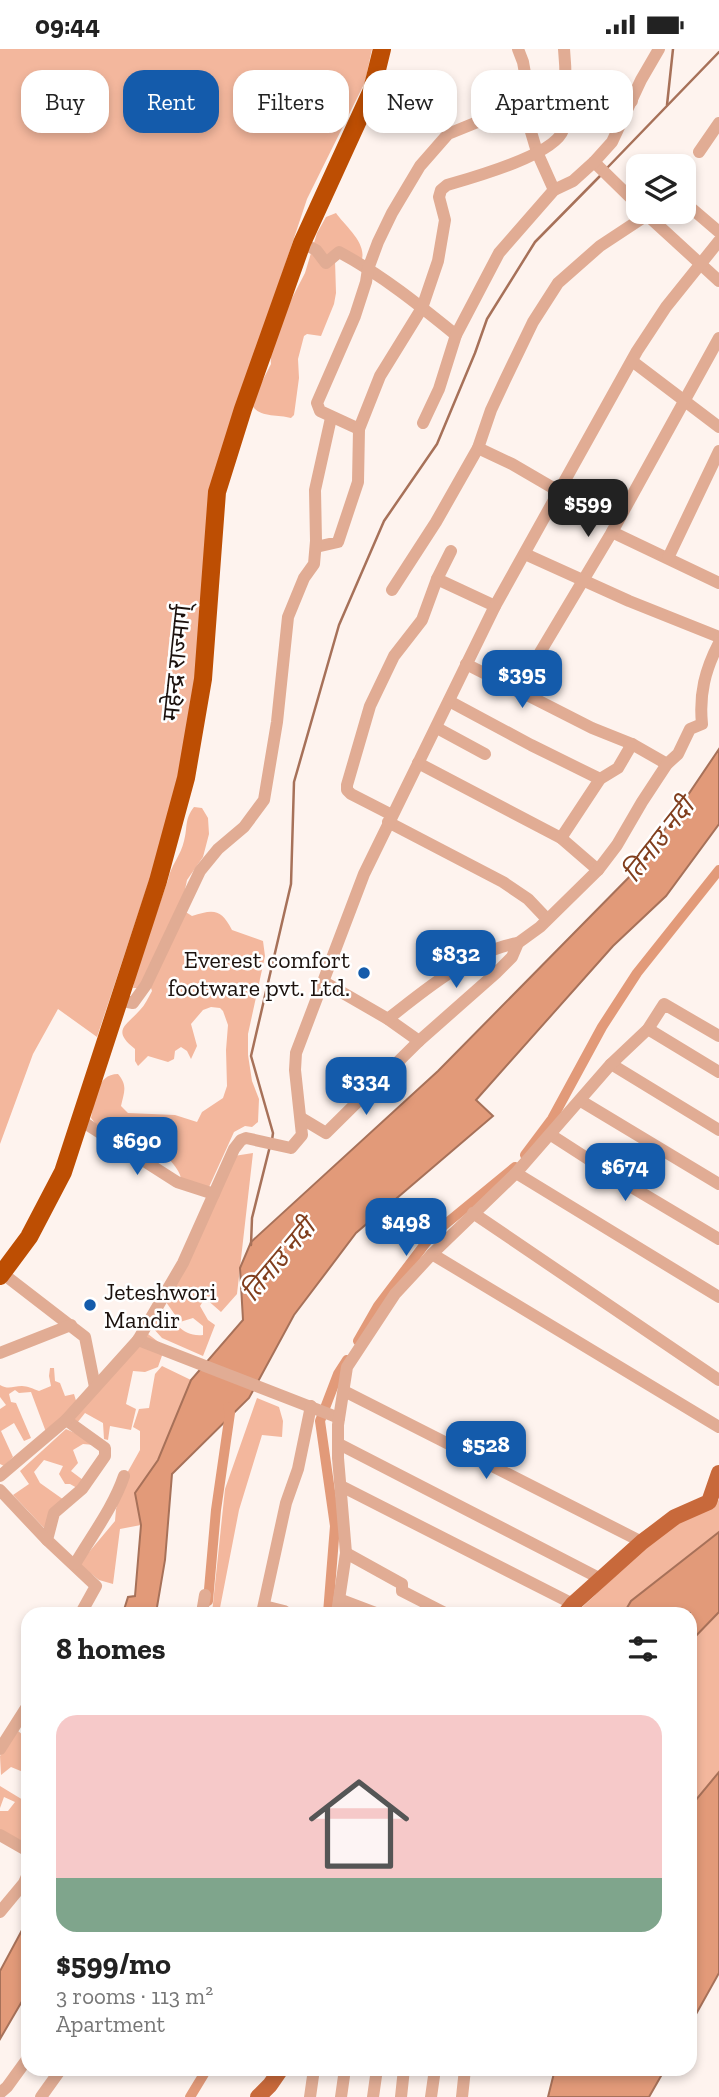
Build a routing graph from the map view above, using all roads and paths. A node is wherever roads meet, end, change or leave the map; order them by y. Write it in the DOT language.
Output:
graph roads {
  1 [pos="382,49"];
  2 [pos="518,49"];
  3 [pos="564,49"];
  4 [pos="659,49"];
  5 [pos="524,70"];
  6 [pos="565,70"];
  7 [pos="633,99"];
  8 [pos="471,123"];
  9 [pos="719,123"];
  10 [pos="533,133"];
  11 [pos="562,133"];
  12 [pos="616,133"];
  13 [pos="537,152"];
  14 [pos="699,152"];
  15 [pos="598,165"];
  16 [pos="554,190"];
  17 [pos="626,193"];
  18 [pos="696,212"];
  19 [pos="627,224"];
  20 [pos="657,224"];
  21 [pos="719,232"];
  22 [pos="719,241"];
  23 [pos="302,243"];
  24 [pos="700,265"];
  25 [pos="368,269"];
  26 [pos="719,281"];
  27 [pos="422,308"];
  28 [pos="456,335"];
  29 [pos="719,338"];
  30 [pos="632,361"];
  31 [pos="684,401"];
  32 [pos="331,418"];
  33 [pos="423,423"];
  34 [pos="719,427"];
  35 [pos="359,429"];
  36 [pos="478,448"];
  37 [pos="718,455"];
  38 [pos="560,492"];
  39 [pos="612,532"];
  40 [pos="316,547"];
  41 [pos="451,551"];
  42 [pos="525,554"];
  43 [pos="668,558"];
  44 [pos="437,579"];
  45 [pos="583,579"];
  46 [pos="719,583"];
  47 [pos="392,590"];
  48 [pos="495,606"];
  49 [pos="719,637"];
  50 [pos="719,643"];
  51 [pos="466,664"];
  52 [pos="517,690"];
  53 [pos="449,701"];
  54 [pos="437,728"];
  55 [pos="632,744"];
  56 [pos="485,754"];
  57 [pos="418,763"];
  58 [pos="667,764"];
  59 [pos="600,779"];
  60 [pos="390,819"];
  61 [pos="561,838"];
  62 [pos="598,870"];
  63 [pos="547,919"];
  64 [pos="518,943"];
  65 [pos="324,982"];
  66 [pos="118,1000"];
  67 [pos="387,1019"];
  68 [pos="648,1029"];
  69 [pos="719,1036"];
  70 [pos="419,1041"];
  71 [pos="611,1064"];
  72 [pos="719,1072"];
  73 [pos="581,1101"];
  74 [pos="302,1118"];
  75 [pos="80,1120"];
  76 [pos="719,1130"];
  77 [pos="551,1135"];
  78 [pos="516,1173"];
  79 [pos="719,1184"];
  80 [pos="214,1194"];
  81 [pos="473,1213"];
  82 [pos="719,1239"];
  83 [pos="432,1254"];
  84 [pos="1,1275"];
  85 [pos="719,1297"];
  86 [pos="71,1325"];
  87 [pos="138,1340"];
  88 [pos="0,1353"];
  89 [pos="719,1380"];
  90 [pos="95,1387"];
  91 [pos="344,1391"];
  92 [pos="311,1406"];
  93 [pos="339,1417"];
  94 [pos="66,1420"];
  95 [pos="719,1427"];
  96 [pos="339,1444"];
  97 [pos="0,1476"];
  98 [pos="124,1476"];
  99 [pos="717,1482"];
  100 [pos="341,1486"];
  101 [pos="0,1490"];
  102 [pos="47,1540"];
  103 [pos="642,1542"];
  104 [pos="346,1553"];
  105 [pos="75,1564"];
  106 [pos="601,1579"];
  107 [pos="205,1595"];
  108 [pos="340,1599"];
  109 [pos="84,1607"];
  110 [pos="203,1607"];
  111 [pos="264,1607"];
  112 [pos="338,1607"];
  113 [pos="361,1607"];
  114 [pos="433,1607"];
  115 [pos="566,1607"];
  116 [pos="572,1607"];
  117 [pos="21,1716"];
  118 [pos="0,1749"];
  119 [pos="0,1835"];
  120 [pos="21,1847"];
  121 [pos="21,1886"];
  122 [pos="0,1890"];
  123 [pos="0,1910"];
  124 [pos="21,2068"];
  125 [pos="56,2076"];
  126 [pos="278,2076"];
  127 [pos="313,2076"];
  128 [pos="344,2076"];
  129 [pos="376,2076"];
  130 [pos="403,2076"];
  131 [pos="434,2076"];
  132 [pos="464,2076"];
  133 [pos="0,2093"];
  134 [pos="269,2093"];
  135 [pos="41,2097"];
  136 [pos="310,2097"];
  137 [pos="341,2097"];
  138 [pos="373,2097"];
  139 [pos="401,2097"];
  140 [pos="431,2097"];
  141 [pos="462,2097"];
  1 -- 23 [label="highway, महेन्द्र राज्मार्ग्"];
  2 -- 5 [label="street"];
  3 -- 6 [label="street"];
  4 -- 7 [label="street"];
  8 -- 25 [label="street"];
  9 -- 14 [label="street"];
  10 -- 13 [label="street"];
  11 -- 13 [label="street"];
  12 -- 15 [label="street"];
  13 -- 16 [label="street"];
  13 -- 27 [label="street"];
  15 -- 16 [label="street"];
  15 -- 17 [label="street"];
  16 -- 28 [label="street"];
  18 -- 21 [label="street"];
  19 -- 36 [label="street"];
  20 -- 24 [label="street"];
  22 -- 24 [label="street"];
  23 -- 25 [label="street"];
  23 -- 66 [label="highway, महेन्द्र राज्मार्ग्"];
  24 -- 26 [label="street"];
  24 -- 30 [label="street"];
  25 -- 27 [label="street"];
  25 -- 32 [label="street"];
  27 -- 28 [label="street"];
  27 -- 35 [label="street"];
  28 -- 33 [label="street"];
  29 -- 31 [label="street"];
  30 -- 31 [label="street"];
  30 -- 38 [label="street"];
  31 -- 34 [label="street"];
  31 -- 39 [label="street"];
  32 -- 35 [label="street"];
  32 -- 40 [label="street"];
  35 -- 40 [label="street"];
  36 -- 38 [label="street"];
  36 -- 47 [label="street"];
  37 -- 43 [label="street"];
  38 -- 42 [label="street"];
  39 -- 43 [label="street"];
  39 -- 45 [label="street"];
  40 -- 66 [label="street"];
  41 -- 44 [label="street"];
  42 -- 45 [label="street"];
  42 -- 48 [label="street"];
  43 -- 46 [label="street"];
  44 -- 48 [label="street"];
  44 -- 60 [label="street"];
  45 -- 49 [label="street"];
  45 -- 52 [label="street"];
  48 -- 51 [label="street"];
  50 -- 58 [label="street"];
  51 -- 52 [label="street"];
  51 -- 53 [label="street"];
  52 -- 55 [label="street"];
  53 -- 54 [label="street"];
  53 -- 59 [label="street"];
  54 -- 56 [label="street"];
  54 -- 57 [label="street"];
  55 -- 58 [label="street"];
  55 -- 59 [label="street"];
  57 -- 60 [label="street"];
  57 -- 61 [label="street"];
  58 -- 62 [label="street"];
  59 -- 61 [label="street"];
  60 -- 63 [label="street"];
  60 -- 65 [label="street"];
  61 -- 62 [label="street"];
  62 -- 63 [label="street"];
  63 -- 64 [label="street"];
  64 -- 67 [label="street"];
  64 -- 70 [label="street"];
  65 -- 67 [label="street"];
  65 -- 74 [label="street"];
  66 -- 75 [label="highway, महेन्द्र राज्मार्ग्"];
  67 -- 70 [label="street"];
  68 -- 69 [label="street"];
  68 -- 71 [label="street"];
  68 -- 72 [label="street"];
  70 -- 74 [label="street"];
  71 -- 73 [label="street"];
  71 -- 76 [label="street"];
  73 -- 77 [label="street"];
  73 -- 79 [label="street"];
  74 -- 80 [label="street"];
  75 -- 80 [label="street"];
  75 -- 84 [label="highway, महेन्द्र राज्मार्ग्"];
  77 -- 78 [label="street"];
  77 -- 82 [label="street"];
  78 -- 81 [label="street"];
  78 -- 85 [label="street"];
  80 -- 87 [label="street"];
  81 -- 83 [label="street"];
  81 -- 89 [label="street"];
  83 -- 91 [label="street"];
  83 -- 95 [label="street"];
  84 -- 86 [label="street"];
  86 -- 88 [label="street"];
  86 -- 90 [label="street"];
  87 -- 90 [label="street"];
  87 -- 92 [label="street"];
  90 -- 94 [label="street"];
  91 -- 93 [label="street"];
  91 -- 103 [label="street"];
  92 -- 93 [label="street"];
  92 -- 111 [label="street"];
  93 -- 96 [label="street"];
  94 -- 97 [label="street"];
  94 -- 102 [label="street"];
  96 -- 100 [label="street"];
  96 -- 106 [label="street"];
  98 -- 105 [label="street"];
  99 -- 103 [label="main road"];
  100 -- 104 [label="street"];
  100 -- 115 [label="street"];
  101 -- 102 [label="street"];
  102 -- 105 [label="street"];
  103 -- 106 [label="main road"];
  104 -- 108 [label="street"];
  104 -- 114 [label="street"];
  105 -- 109 [label="street"];
  106 -- 116 [label="main road"];
  107 -- 110 [label="street"];
  108 -- 112 [label="street"];
  108 -- 113 [label="street"];
  117 -- 118 [label="street"];
  119 -- 120 [label="street"];
  121 -- 123 [label="street"];
  122 -- 123 [label="street"];
  124 -- 133 [label="street"];
  125 -- 135 [label="street"];
  126 -- 134 [label="main road"];
  127 -- 136 [label="street"];
  128 -- 137 [label="street"];
  129 -- 138 [label="street"];
  130 -- 139 [label="street"];
  131 -- 140 [label="street"];
  132 -- 141 [label="street"];
}
